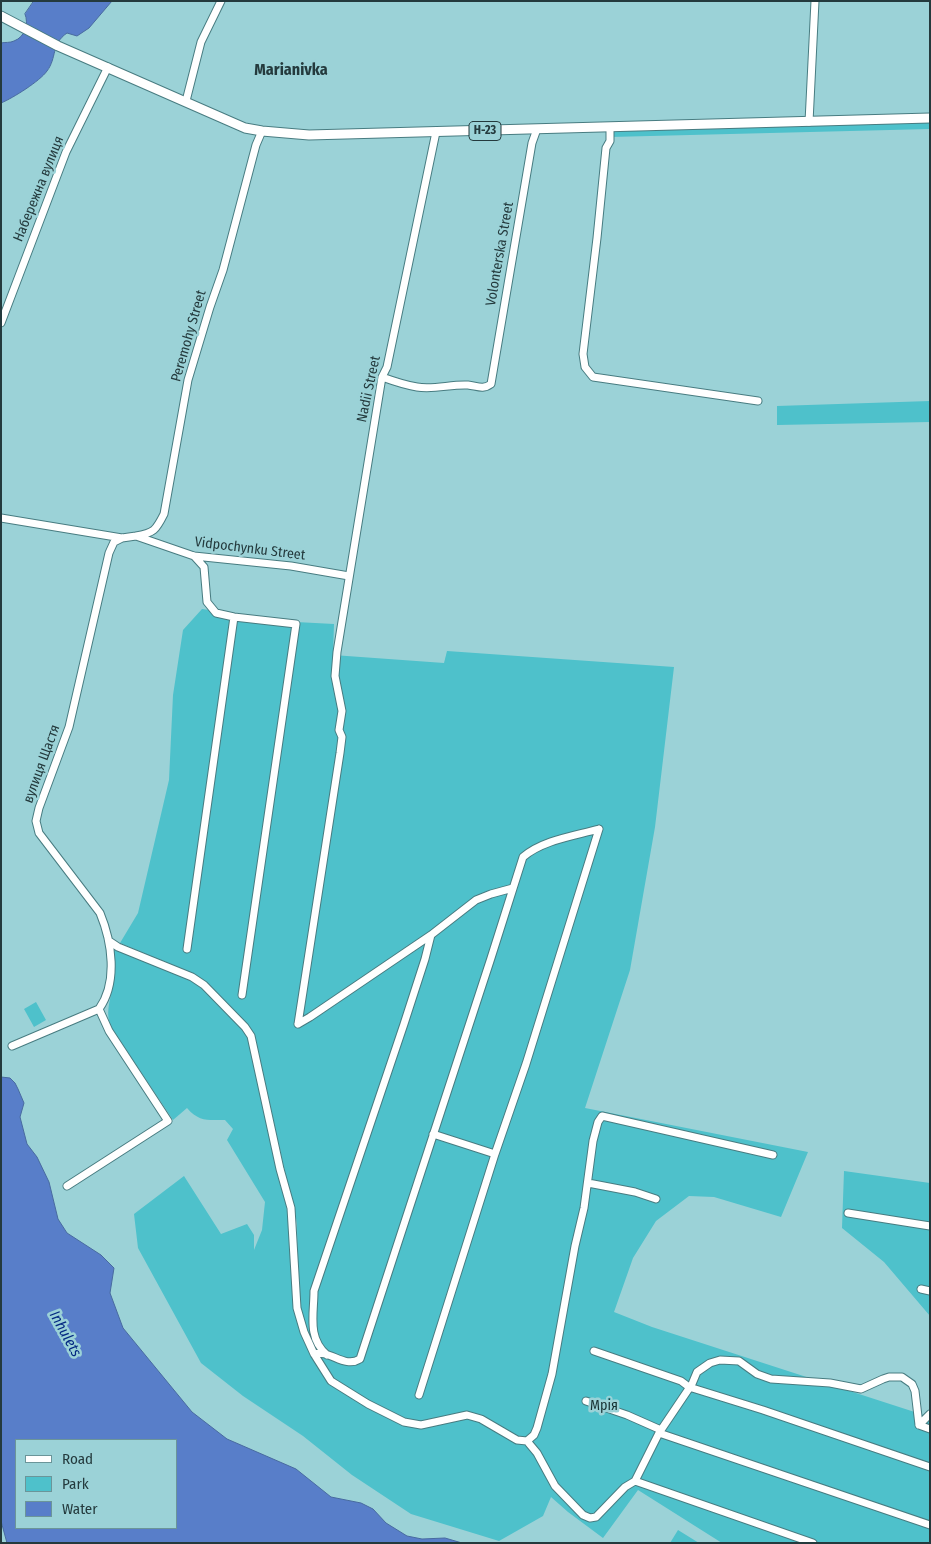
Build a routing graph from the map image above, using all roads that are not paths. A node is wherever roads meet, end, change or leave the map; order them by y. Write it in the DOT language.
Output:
graph roads {
  1 [pos="221,1"];
  2 [pos="815,1"];
  3 [pos="1,16"];
  4 [pos="108,67"];
  5 [pos="186,101"];
  6 [pos="930,118"];
  7 [pos="809,122"];
  8 [pos="610,127"];
  9 [pos="537,130"];
  10 [pos="262,131"];
  11 [pos="436,132"];
  12 [pos="1,323"];
  13 [pos="382,378"];
  14 [pos="758,401"];
  15 [pos="1,518"];
  16 [pos="136,536"];
  17 [pos="122,538"];
  18 [pos="194,556"];
  19 [pos="349,576"];
  20 [pos="234,617"];
  21 [pos="513,888"];
  22 [pos="431,935"];
  23 [pos="109,941"];
  24 [pos="187,949"];
  25 [pos="242,995"];
  26 [pos="99,1009"];
  27 [pos="12,1046"];
  28 [pos="433,1134"];
  29 [pos="495,1154"];
  30 [pos="773,1155"];
  31 [pos="588,1184"];
  32 [pos="67,1186"];
  33 [pos="656,1199"];
  34 [pos="848,1213"];
  35 [pos="930,1226"];
  36 [pos="921,1289"];
  37 [pos="930,1291"];
  38 [pos="594,1351"];
  39 [pos="314,1354"];
  40 [pos="327,1355"];
  41 [pos="689,1387"];
  42 [pos="419,1395"];
  43 [pos="586,1401"];
  44 [pos="930,1414"];
  45 [pos="919,1425"];
  46 [pos="930,1429"];
  47 [pos="660,1432"];
  48 [pos="526,1441"];
  49 [pos="930,1467"];
  50 [pos="635,1482"];
  51 [pos="930,1525"];
  52 [pos="813,1543"];
  1 -- 5 [label="street"];
  2 -- 7 [label="street"];
  3 -- 4 [label="main road, Н-23"];
  4 -- 5 [label="main road, Н-23"];
  4 -- 12 [label="street, Набережна вулиця"];
  5 -- 10 [label="main road, Н-23"];
  6 -- 7 [label="main road, Н-23"];
  7 -- 8 [label="main road, Н-23"];
  8 -- 9 [label="main road, Н-23"];
  8 -- 14 [label="street"];
  9 -- 11 [label="main road, Н-23"];
  9 -- 13 [label="street, Volonterska Street"];
  10 -- 11 [label="main road, Н-23"];
  10 -- 16 [label="street, Peremohy Street"];
  11 -- 13 [label="street, Nadii Street"];
  13 -- 19 [label="street, Nadii Street"];
  15 -- 17 [label="street, Vidpochynku Street"];
  16 -- 17 [label="street, Vidpochynku Street"];
  16 -- 18 [label="street, Vidpochynku Street"];
  17 -- 23 [label="street, вулиця Щастя"];
  18 -- 19 [label="street, Vidpochynku Street"];
  18 -- 20 [label="street"];
  19 -- 22 [label="street, Nadii Street"];
  20 -- 24 [label="street"];
  20 -- 25 [label="street"];
  21 -- 22 [label="street"];
  21 -- 28 [label="street"];
  21 -- 29 [label="street"];
  22 -- 40 [label="street"];
  23 -- 26 [label="street, вулиця Щастя"];
  23 -- 39 [label="street"];
  26 -- 27 [label="street"];
  26 -- 32 [label="street"];
  28 -- 29 [label="street"];
  28 -- 40 [label="street"];
  29 -- 42 [label="street"];
  30 -- 31 [label="street"];
  31 -- 33 [label="street"];
  31 -- 48 [label="street"];
  34 -- 35 [label="street"];
  36 -- 37 [label="street"];
  38 -- 41 [label="street"];
  39 -- 40 [label="street"];
  39 -- 48 [label="street"];
  41 -- 45 [label="street"];
  41 -- 47 [label="street"];
  41 -- 49 [label="street"];
  43 -- 47 [label="street"];
  44 -- 45 [label="street"];
  45 -- 46 [label="street"];
  47 -- 50 [label="street"];
  47 -- 51 [label="street"];
  48 -- 50 [label="street"];
  50 -- 52 [label="street"];
}
